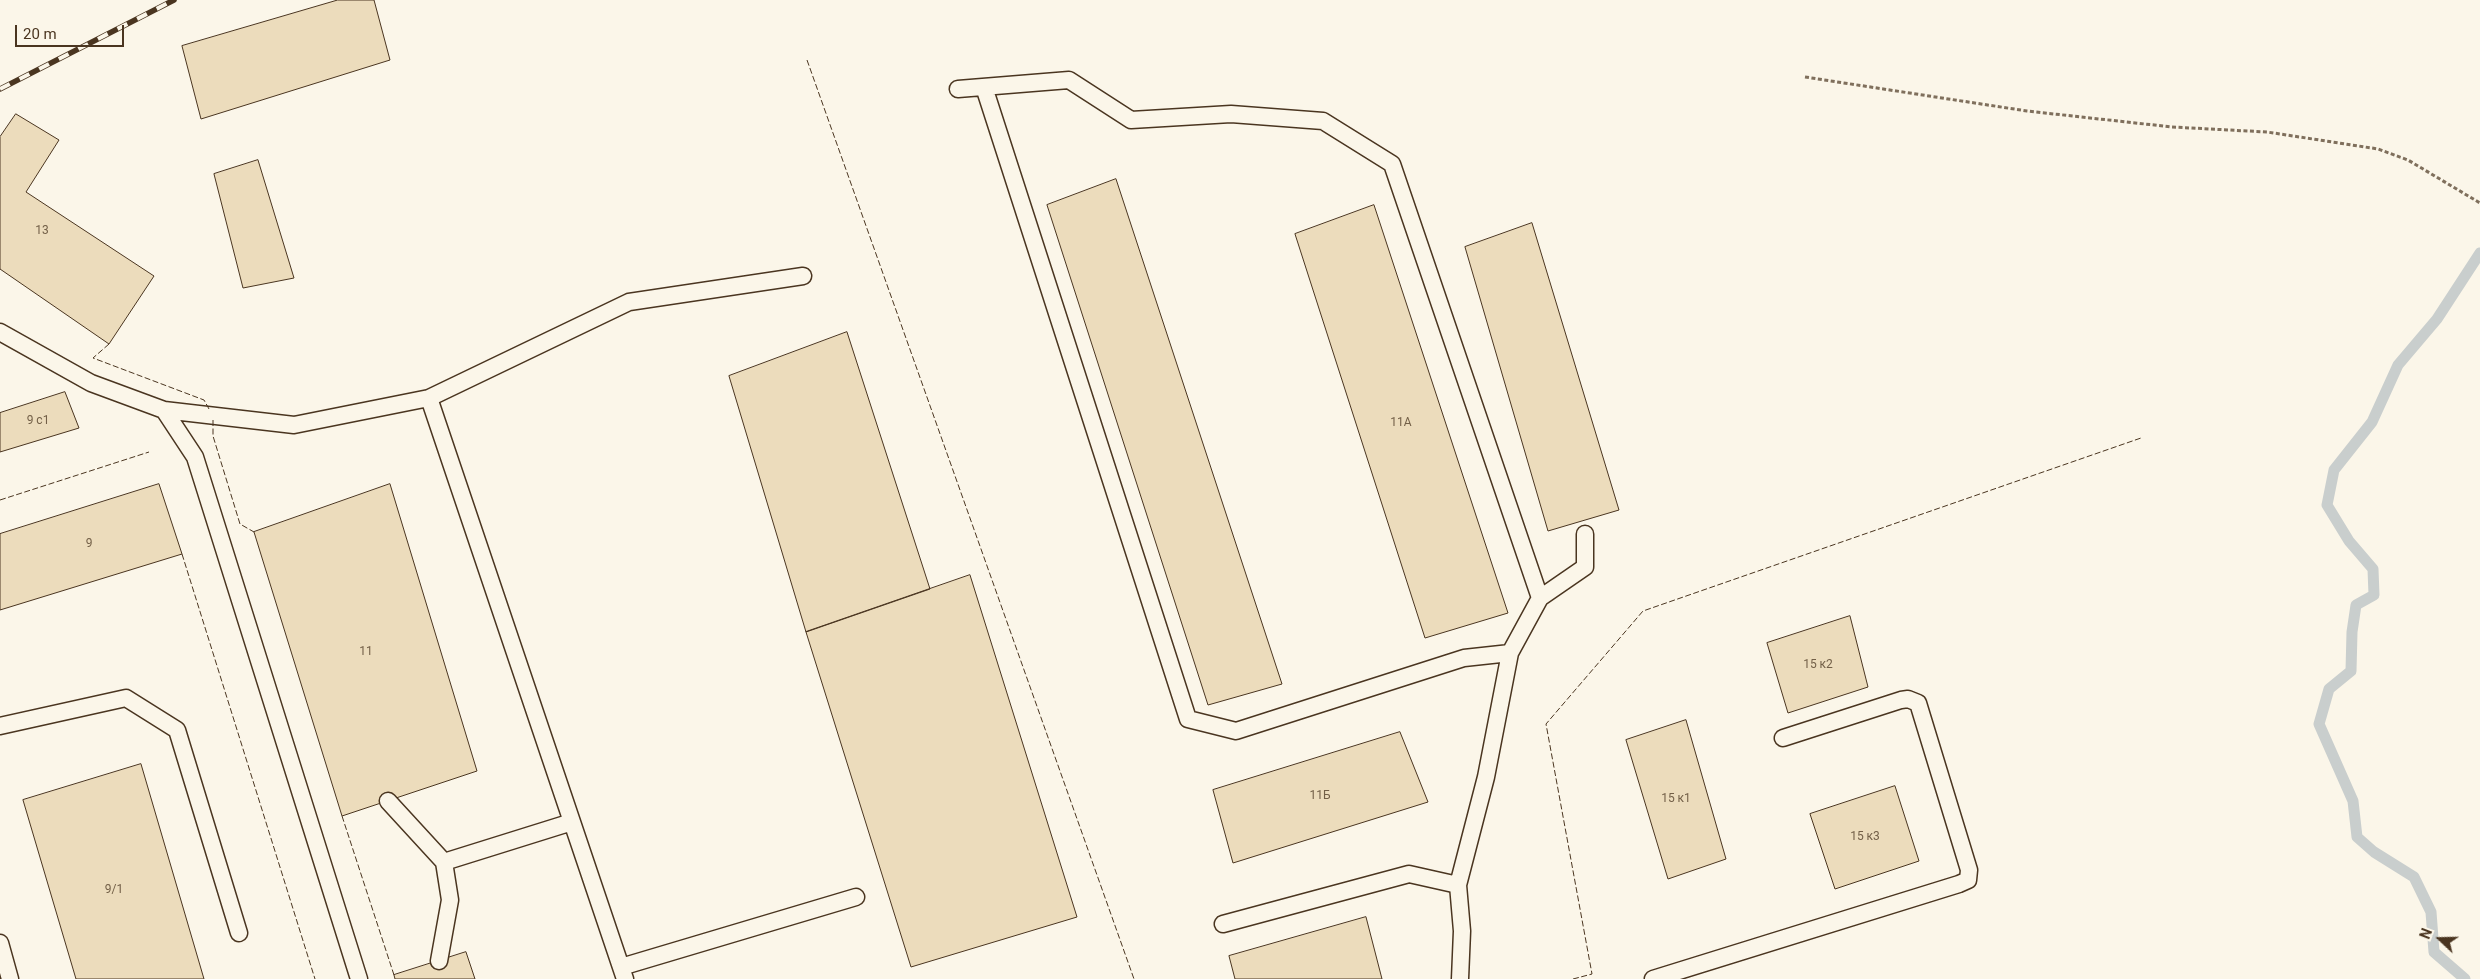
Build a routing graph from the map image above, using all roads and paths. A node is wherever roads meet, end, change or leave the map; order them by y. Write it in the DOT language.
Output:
graph roads {
  1 [pos="1805,77"];
  2 [pos="984,87"];
  3 [pos="958,89"];
  4 [pos="2480,202"];
  5 [pos="803,276"];
  6 [pos="0,332"];
  7 [pos="428,398"];
  8 [pos="164,410"];
  9 [pos="1585,534"];
  10 [pos="1540,598"];
  11 [pos="1510,652"];
  12 [pos="0,726"];
  13 [pos="1783,738"];
  14 [pos="388,801"];
  15 [pos="572,822"];
  16 [pos="444,862"];
  17 [pos="1458,885"];
  18 [pos="856,896"];
  19 [pos="1223,924"];
  20 [pos="239,933"];
  21 [pos="0,943"];
  22 [pos="439,961"];
  23 [pos="623,973"];
  24 [pos="10,979"];
  25 [pos="359,979"];
  26 [pos="1460,979"];
  27 [pos="1654,979"];
  1 -- 4 [label="path"];
  2 -- 3 [label="lane"];
  2 -- 10 [label="lane"];
  2 -- 11 [label="lane"];
  5 -- 7 [label="lane"];
  6 -- 8 [label="lane"];
  7 -- 8 [label="lane"];
  7 -- 15 [label="lane"];
  8 -- 25 [label="lane"];
  9 -- 10 [label="lane"];
  10 -- 11 [label="lane"];
  11 -- 17 [label="lane"];
  12 -- 20 [label="lane"];
  13 -- 27 [label="lane"];
  14 -- 16 [label="lane"];
  15 -- 16 [label="lane"];
  15 -- 23 [label="lane"];
  16 -- 22 [label="lane"];
  17 -- 19 [label="lane"];
  17 -- 26 [label="lane"];
  18 -- 23 [label="lane"];
  21 -- 24 [label="lane"];
}
